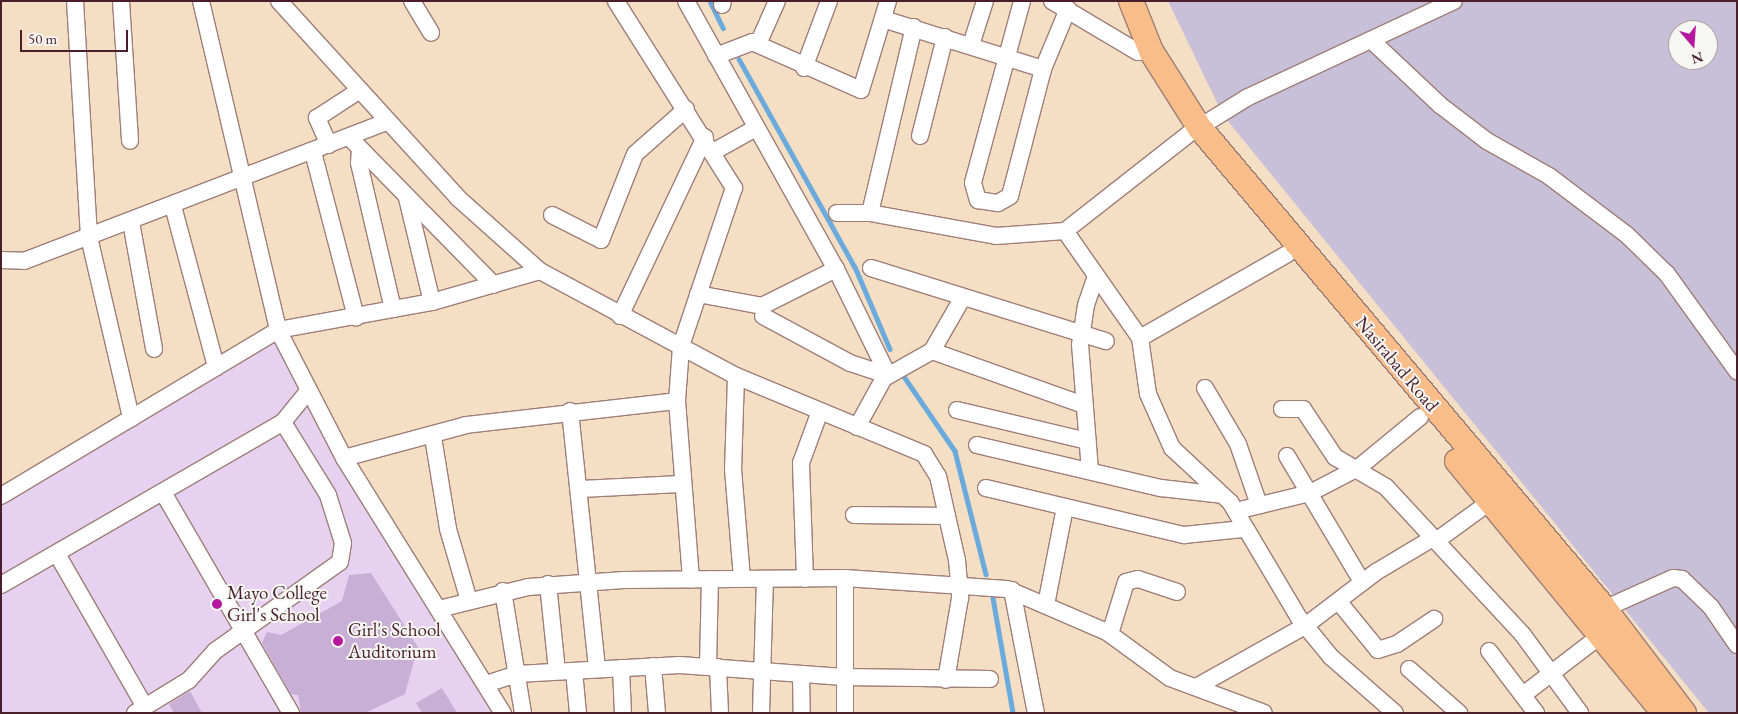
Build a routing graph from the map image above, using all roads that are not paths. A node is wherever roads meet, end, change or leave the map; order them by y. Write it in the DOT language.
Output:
graph roads {
  1 [pos="75,1"];
  2 [pos="121,1"];
  3 [pos="201,1"];
  4 [pos="279,1"];
  5 [pos="412,1"];
  6 [pos="616,1"];
  7 [pos="686,1"];
  8 [pos="777,1"];
  9 [pos="829,1"];
  10 [pos="888,1"];
  11 [pos="985,1"];
  12 [pos="1022,1"];
  13 [pos="1052,1"];
  14 [pos="1118,1"];
  15 [pos="1131,1"];
  16 [pos="1454,1"];
  17 [pos="1068,9"];
  18 [pos="883,19"];
  19 [pos="914,27"];
  20 [pos="431,33"];
  21 [pos="945,37"];
  22 [pos="1371,40"];
  23 [pos="752,43"];
  24 [pos="971,45"];
  25 [pos="1144,51"];
  26 [pos="720,55"];
  27 [pos="1010,56"];
  28 [pos="804,68"];
  29 [pos="1043,69"];
  30 [pos="360,90"];
  31 [pos="686,109"];
  32 [pos="388,121"];
  33 [pos="756,128"];
  34 [pos="1194,130"];
  35 [pos="920,136"];
  36 [pos="349,137"];
  37 [pos="705,137"];
  38 [pos="130,141"];
  39 [pos="330,145"];
  40 [pos="360,149"];
  41 [pos="313,152"];
  42 [pos="713,152"];
  43 [pos="243,180"];
  44 [pos="407,198"];
  45 [pos="173,206"];
  46 [pos="837,213"];
  47 [pos="870,213"];
  48 [pos="552,215"];
  49 [pos="131,222"];
  50 [pos="1065,231"];
  51 [pos="89,237"];
  52 [pos="1287,254"];
  53 [pos="1,260"];
  54 [pos="871,268"];
  55 [pos="836,269"];
  56 [pos="540,272"];
  57 [pos="1096,279"];
  58 [pos="494,285"];
  59 [pos="698,294"];
  60 [pos="963,297"];
  61 [pos="432,302"];
  62 [pos="393,309"];
  63 [pos="620,316"];
  64 [pos="762,316"];
  65 [pos="356,317"];
  66 [pos="278,330"];
  67 [pos="1081,332"];
  68 [pos="1140,338"];
  69 [pos="1106,341"];
  70 [pos="681,346"];
  71 [pos="154,349"];
  72 [pos="932,351"];
  73 [pos="216,367"];
  74 [pos="1737,371"];
  75 [pos="891,372"];
  76 [pos="736,376"];
  77 [pos="1206,388"];
  78 [pos="309,390"];
  79 [pos="676,400"];
  80 [pos="1084,405"];
  81 [pos="1282,409"];
  82 [pos="956,410"];
  83 [pos="570,411"];
  84 [pos="820,411"];
  85 [pos="1420,417"];
  86 [pos="131,418"];
  87 [pos="283,422"];
  88 [pos="857,427"];
  89 [pos="433,437"];
  90 [pos="1087,441"];
  91 [pos="977,444"];
  92 [pos="1287,456"];
  93 [pos="344,458"];
  94 [pos="1358,468"];
  95 [pos="1090,471"];
  96 [pos="682,484"];
  97 [pos="986,488"];
  98 [pos="579,490"];
  99 [pos="1310,493"];
  100 [pos="164,494"];
  101 [pos="1222,495"];
  102 [pos="1,496"];
  103 [pos="1491,501"];
  104 [pos="1259,506"];
  105 [pos="1065,507"];
  106 [pos="1236,511"];
  107 [pos="854,515"];
  108 [pos="947,516"];
  109 [pos="1243,530"];
  110 [pos="1434,540"];
  111 [pos="57,554"];
  112 [pos="710,578"];
  113 [pos="742,578"];
  114 [pos="805,578"];
  115 [pos="845,578"];
  116 [pos="691,579"];
  117 [pos="765,579"];
  118 [pos="589,582"];
  119 [pos="1362,582"];
  120 [pos="548,584"];
  121 [pos="1,585"];
  122 [pos="959,587"];
  123 [pos="1003,590"];
  124 [pos="503,591"];
  125 [pos="1176,592"];
  126 [pos="469,601"];
  127 [pos="1338,602"];
  128 [pos="1046,605"];
  129 [pos="439,609"];
  130 [pos="1434,619"];
  131 [pos="1597,621"];
  132 [pos="1305,626"];
  133 [pos="245,628"];
  134 [pos="1110,634"];
  135 [pos="1737,645"];
  136 [pos="1489,650"];
  137 [pos="653,666"];
  138 [pos="713,667"];
  139 [pos="621,668"];
  140 [pos="597,669"];
  141 [pos="1409,669"];
  142 [pos="574,670"];
  143 [pos="762,670"];
  144 [pos="557,672"];
  145 [pos="517,674"];
  146 [pos="801,674"];
  147 [pos="1550,676"];
  148 [pos="844,677"];
  149 [pos="990,679"];
  150 [pos="946,680"];
  151 [pos="486,684"];
  152 [pos="1198,686"];
  153 [pos="1523,695"];
  154 [pos="139,709"];
  155 [pos="291,713"];
  156 [pos="503,713"];
  157 [pos="523,713"];
  158 [pos="578,713"];
  159 [pos="623,713"];
  160 [pos="657,713"];
  161 [pos="720,713"];
  162 [pos="761,713"];
  163 [pos="802,713"];
  164 [pos="845,713"];
  165 [pos="1036,713"];
  166 [pos="1264,713"];
  167 [pos="1394,713"];
  168 [pos="1459,713"];
  169 [pos="1536,713"];
  170 [pos="1580,713"];
  171 [pos="1664,713"];
  172 [pos="1684,713"];
  1 -- 51 [label="street"];
  2 -- 38 [label="street"];
  3 -- 43 [label="street"];
  4 -- 30 [label="street"];
  5 -- 20 [label="street"];
  6 -- 31 [label="street"];
  7 -- 26 [label="street"];
  8 -- 23 [label="street"];
  9 -- 28 [label="street"];
  10 -- 18 [label="street"];
  11 -- 24 [label="street"];
  12 -- 27 [label="street"];
  13 -- 17 [label="street"];
  14 -- 25 [label="highway, Nasirabad Road"];
  15 -- 25 [label="highway, Nasirabad Road"];
  16 -- 22 [label="street"];
  17 -- 25 [label="street"];
  17 -- 29 [label="street"];
  18 -- 19 [label="street"];
  18 -- 28 [label="street"];
  19 -- 21 [label="street"];
  19 -- 47 [label="street"];
  21 -- 24 [label="street"];
  21 -- 35 [label="street"];
  22 -- 34 [label="street"];
  22 -- 74 [label="street"];
  23 -- 26 [label="street"];
  23 -- 28 [label="street"];
  24 -- 27 [label="street"];
  25 -- 34 [label="highway, Nasirabad Road"];
  26 -- 33 [label="street"];
  27 -- 29 [label="street"];
  27 -- 29 [label="street"];
  30 -- 32 [label="street"];
  30 -- 39 [label="street"];
  31 -- 37 [label="street"];
  31 -- 48 [label="street"];
  32 -- 36 [label="street"];
  32 -- 56 [label="street"];
  33 -- 42 [label="street"];
  33 -- 55 [label="street"];
  34 -- 50 [label="street"];
  34 -- 52 [label="highway, Nasirabad Road"];
  34 -- 131 [label="highway, Nasirabad Road"];
  36 -- 39 [label="street"];
  36 -- 40 [label="street"];
  37 -- 42 [label="street"];
  37 -- 63 [label="street"];
  39 -- 41 [label="street"];
  40 -- 44 [label="street"];
  40 -- 62 [label="street"];
  41 -- 43 [label="street"];
  41 -- 65 [label="street"];
  42 -- 59 [label="street"];
  43 -- 45 [label="street"];
  43 -- 66 [label="street"];
  44 -- 58 [label="street"];
  44 -- 61 [label="street"];
  45 -- 49 [label="street"];
  45 -- 73 [label="street"];
  46 -- 47 [label="street"];
  47 -- 50 [label="street"];
  49 -- 51 [label="street"];
  49 -- 71 [label="street"];
  50 -- 57 [label="street"];
  51 -- 53 [label="street"];
  51 -- 86 [label="street"];
  52 -- 68 [label="street"];
  52 -- 85 [label="highway, Nasirabad Road"];
  54 -- 60 [label="street"];
  55 -- 59 [label="street"];
  55 -- 75 [label="street"];
  56 -- 58 [label="street"];
  56 -- 63 [label="street"];
  57 -- 67 [label="street"];
  57 -- 68 [label="street"];
  58 -- 61 [label="street"];
  59 -- 70 [label="street"];
  60 -- 67 [label="street"];
  60 -- 72 [label="street"];
  61 -- 62 [label="street"];
  62 -- 65 [label="street"];
  63 -- 70 [label="street"];
  64 -- 75 [label="street"];
  65 -- 66 [label="street"];
  66 -- 73 [label="street"];
  66 -- 78 [label="street"];
  67 -- 69 [label="street"];
  67 -- 80 [label="street"];
  68 -- 101 [label="street"];
  70 -- 76 [label="street"];
  70 -- 79 [label="street"];
  72 -- 75 [label="street"];
  72 -- 80 [label="street"];
  73 -- 86 [label="street"];
  75 -- 88 [label="street"];
  76 -- 84 [label="street"];
  76 -- 113 [label="street"];
  77 -- 104 [label="street"];
  78 -- 87 [label="street"];
  78 -- 93 [label="street"];
  79 -- 83 [label="street"];
  79 -- 96 [label="street"];
  80 -- 90 [label="street"];
  81 -- 94 [label="street"];
  82 -- 90 [label="street"];
  83 -- 89 [label="street"];
  83 -- 98 [label="street"];
  84 -- 88 [label="street"];
  84 -- 114 [label="street"];
  85 -- 94 [label="street"];
  85 -- 103 [label="highway, Nasirabad Road"];
  86 -- 102 [label="street"];
  87 -- 100 [label="street"];
  87 -- 133 [label="street"];
  88 -- 108 [label="street"];
  89 -- 93 [label="street"];
  89 -- 126 [label="street"];
  90 -- 95 [label="street"];
  91 -- 95 [label="street"];
  92 -- 99 [label="street"];
  93 -- 129 [label="street"];
  94 -- 99 [label="street"];
  94 -- 110 [label="street"];
  95 -- 101 [label="street"];
  96 -- 98 [label="street"];
  96 -- 116 [label="street"];
  97 -- 105 [label="street"];
  98 -- 118 [label="street"];
  99 -- 104 [label="street"];
  99 -- 119 [label="street"];
  100 -- 111 [label="street"];
  100 -- 133 [label="street"];
  101 -- 106 [label="street"];
  103 -- 110 [label="street"];
  103 -- 131 [label="highway, Nasirabad Road"];
  104 -- 106 [label="street"];
  105 -- 109 [label="street"];
  105 -- 128 [label="street"];
  106 -- 109 [label="street"];
  107 -- 108 [label="street"];
  108 -- 122 [label="street"];
  109 -- 132 [label="street"];
  110 -- 119 [label="street"];
  110 -- 147 [label="street"];
  111 -- 121 [label="street"];
  111 -- 154 [label="street"];
  112 -- 113 [label="street"];
  112 -- 116 [label="street"];
  112 -- 138 [label="street"];
  113 -- 117 [label="street"];
  114 -- 115 [label="street"];
  114 -- 117 [label="street"];
  115 -- 122 [label="street"];
  115 -- 148 [label="street"];
  116 -- 118 [label="street"];
  117 -- 143 [label="street"];
  118 -- 120 [label="street"];
  118 -- 140 [label="street"];
  119 -- 127 [label="street"];
  120 -- 124 [label="street"];
  120 -- 144 [label="street"];
  122 -- 123 [label="street"];
  122 -- 150 [label="street"];
  123 -- 128 [label="street"];
  123 -- 165 [label="street"];
  124 -- 126 [label="street"];
  124 -- 145 [label="street"];
  125 -- 134 [label="street"];
  126 -- 129 [label="street"];
  127 -- 130 [label="street"];
  127 -- 132 [label="street"];
  128 -- 134 [label="street"];
  129 -- 151 [label="street"];
  131 -- 135 [label="street"];
  131 -- 147 [label="street"];
  131 -- 171 [label="highway, Nasirabad Road"];
  131 -- 172 [label="highway, Nasirabad Road"];
  132 -- 152 [label="street"];
  132 -- 167 [label="street"];
  133 -- 154 [label="street"];
  133 -- 155 [label="street"];
  134 -- 152 [label="street"];
  136 -- 153 [label="street"];
  137 -- 138 [label="street"];
  137 -- 139 [label="street"];
  137 -- 160 [label="street"];
  138 -- 143 [label="street"];
  138 -- 161 [label="street"];
  139 -- 140 [label="street"];
  139 -- 159 [label="street"];
  140 -- 142 [label="street"];
  141 -- 168 [label="street"];
  142 -- 144 [label="street"];
  142 -- 158 [label="street"];
  143 -- 146 [label="street"];
  143 -- 162 [label="street"];
  144 -- 145 [label="street"];
  145 -- 151 [label="street"];
  145 -- 157 [label="street"];
  146 -- 148 [label="street"];
  146 -- 163 [label="street"];
  147 -- 153 [label="street"];
  147 -- 170 [label="street"];
  148 -- 150 [label="street"];
  148 -- 164 [label="street"];
  149 -- 150 [label="street"];
  151 -- 156 [label="street"];
  152 -- 166 [label="street"];
  153 -- 169 [label="street"];
}
